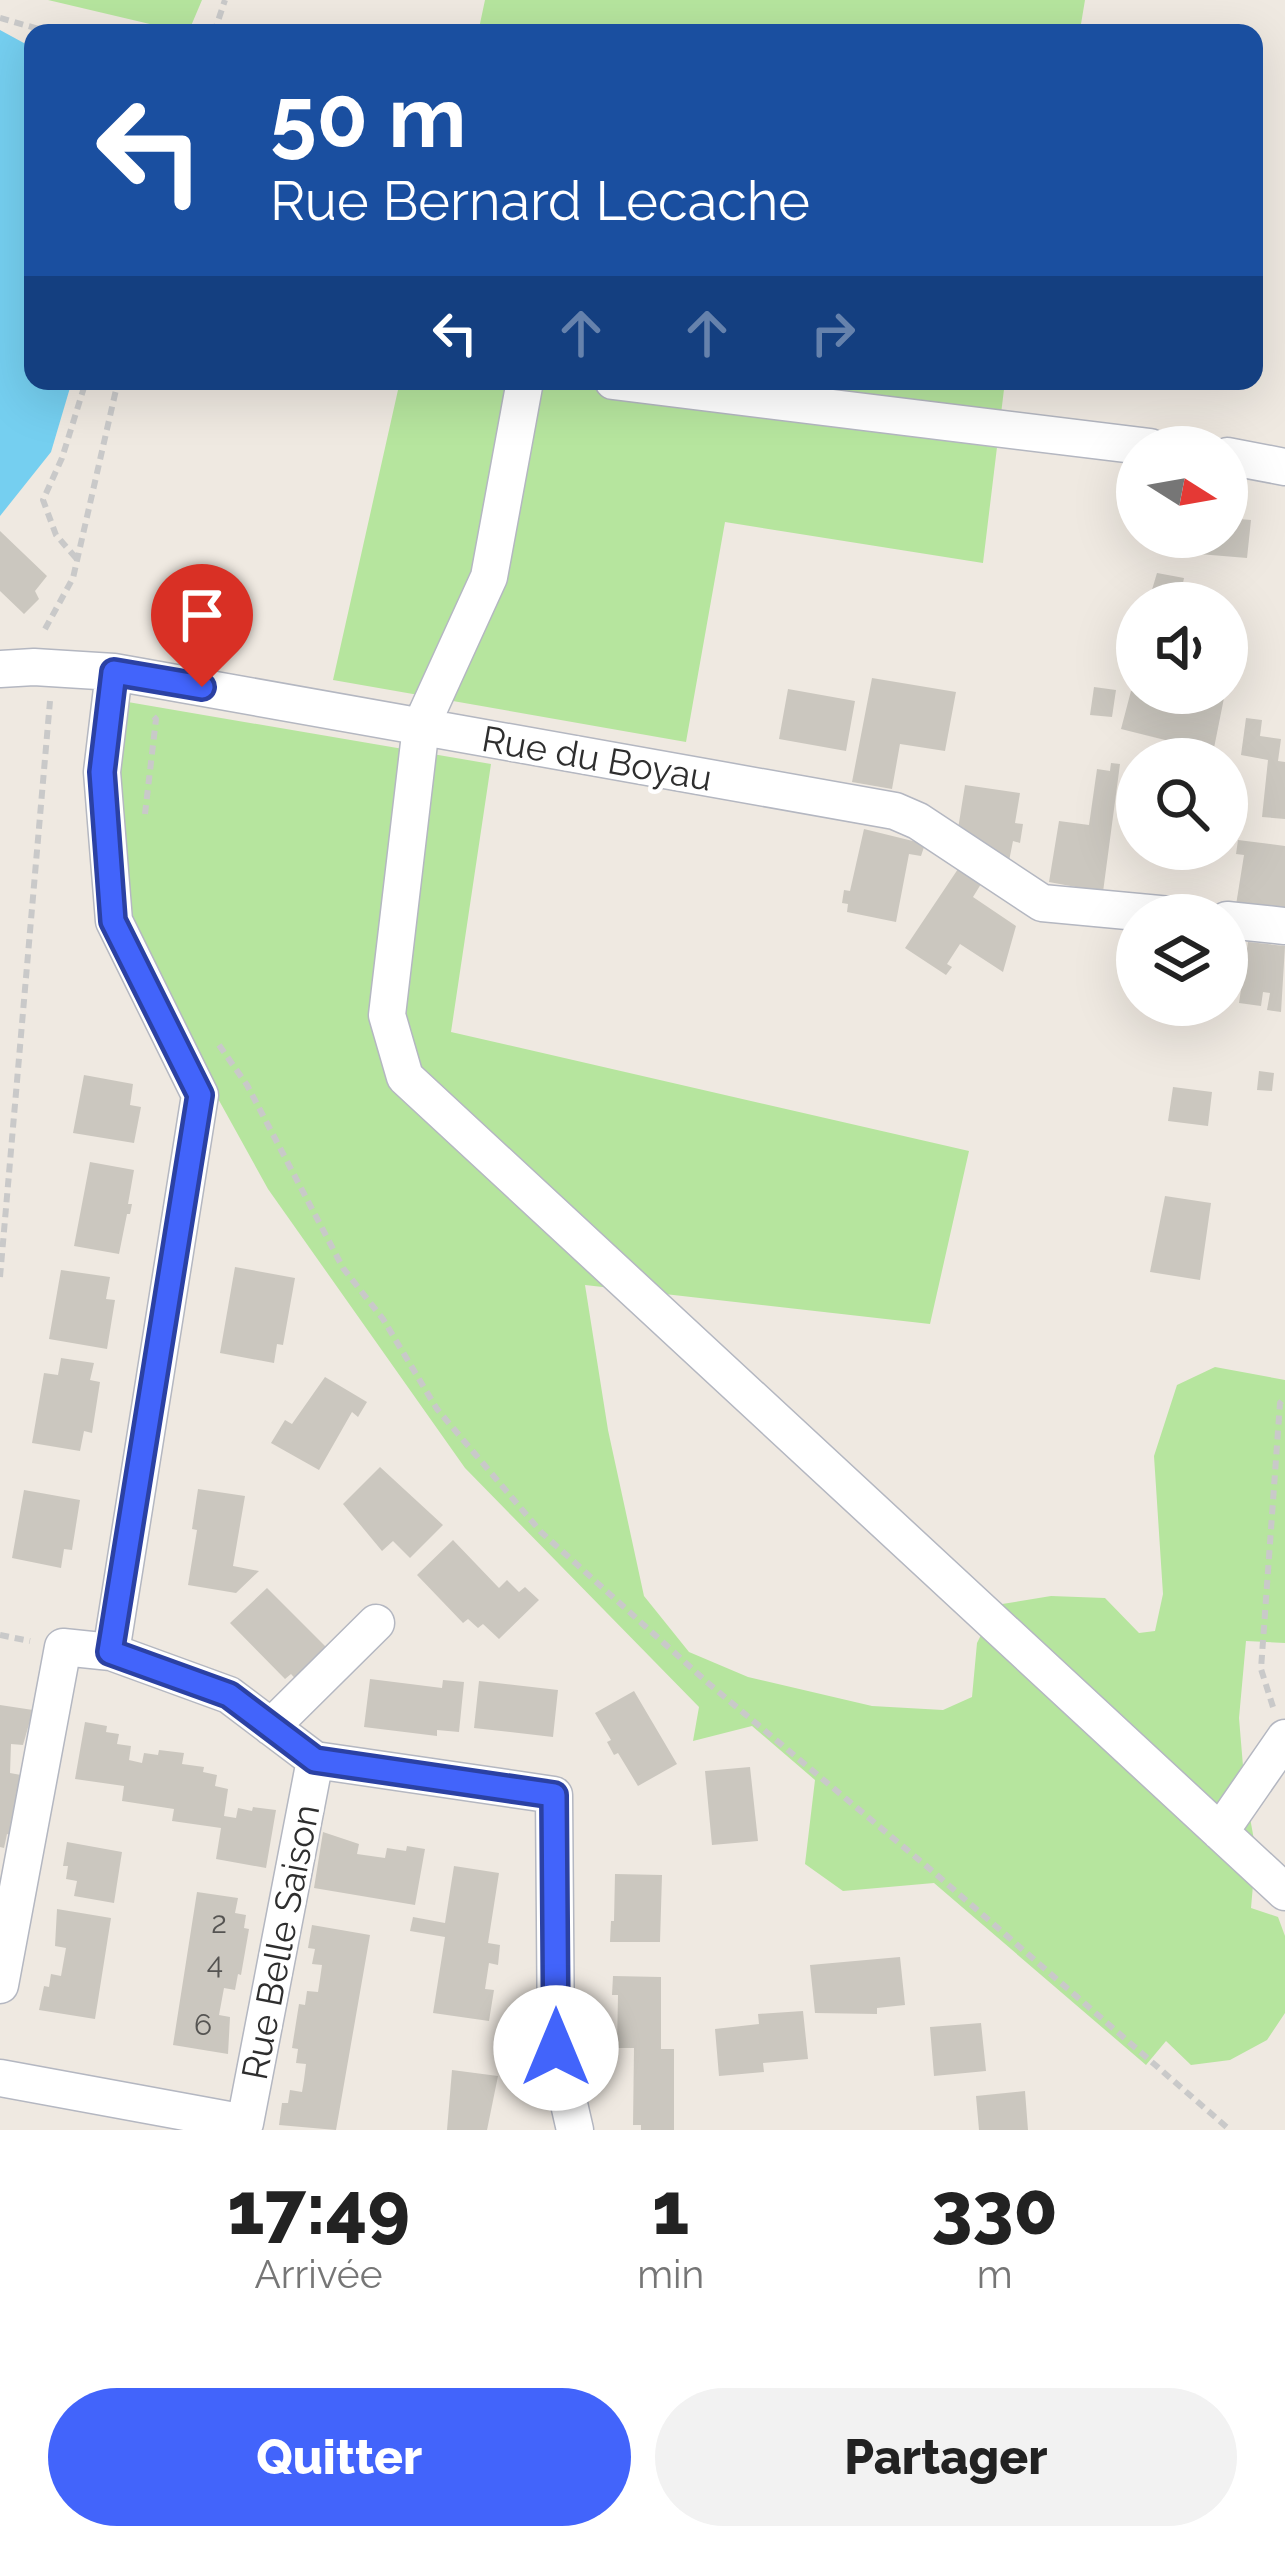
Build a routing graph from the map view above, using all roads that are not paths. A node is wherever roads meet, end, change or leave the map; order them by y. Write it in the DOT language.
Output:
graph roads {
  1 [pos="523,390"];
  2 [pos="686,390"];
  3 [pos="1116,443"];
  4 [pos="1248,461"];
  5 [pos="1285,467"];
  6 [pos="26,668"];
  7 [pos="114,672"];
  8 [pos="422,726"];
  9 [pos="1116,910"];
  10 [pos="1248,922"];
  11 [pos="1285,926"];
  12 [pos="376,1623"];
  13 [pos="110,1652"];
  14 [pos="271,1727"];
  15 [pos="1284,1739"];
  16 [pos="315,1760"];
  17 [pos="1220,1832"];
  18 [pos="1285,1892"];
  19 [pos="0,1985"];
  20 [pos="0,2078"];
  21 [pos="244,2126"];
  22 [pos="574,2130"];
  1 -- 8 [label="street"];
  2 -- 3 [label="street"];
  4 -- 5 [label="street"];
  6 -- 7 [label="street, Rue du Boyau"];
  7 -- 8 [label="street, Rue du Boyau"];
  7 -- 13 [label="street"];
  8 -- 9 [label="street, Rue du Boyau"];
  8 -- 17 [label="street"];
  10 -- 11 [label="street"];
  12 -- 14 [label="street"];
  13 -- 14 [label="street"];
  13 -- 19 [label="street"];
  14 -- 16 [label="street"];
  15 -- 17 [label="street"];
  16 -- 21 [label="street, Rue Belle Saison"];
  16 -- 22 [label="street"];
  17 -- 18 [label="street"];
  20 -- 21 [label="street, Rue Belle Saison"];
}
